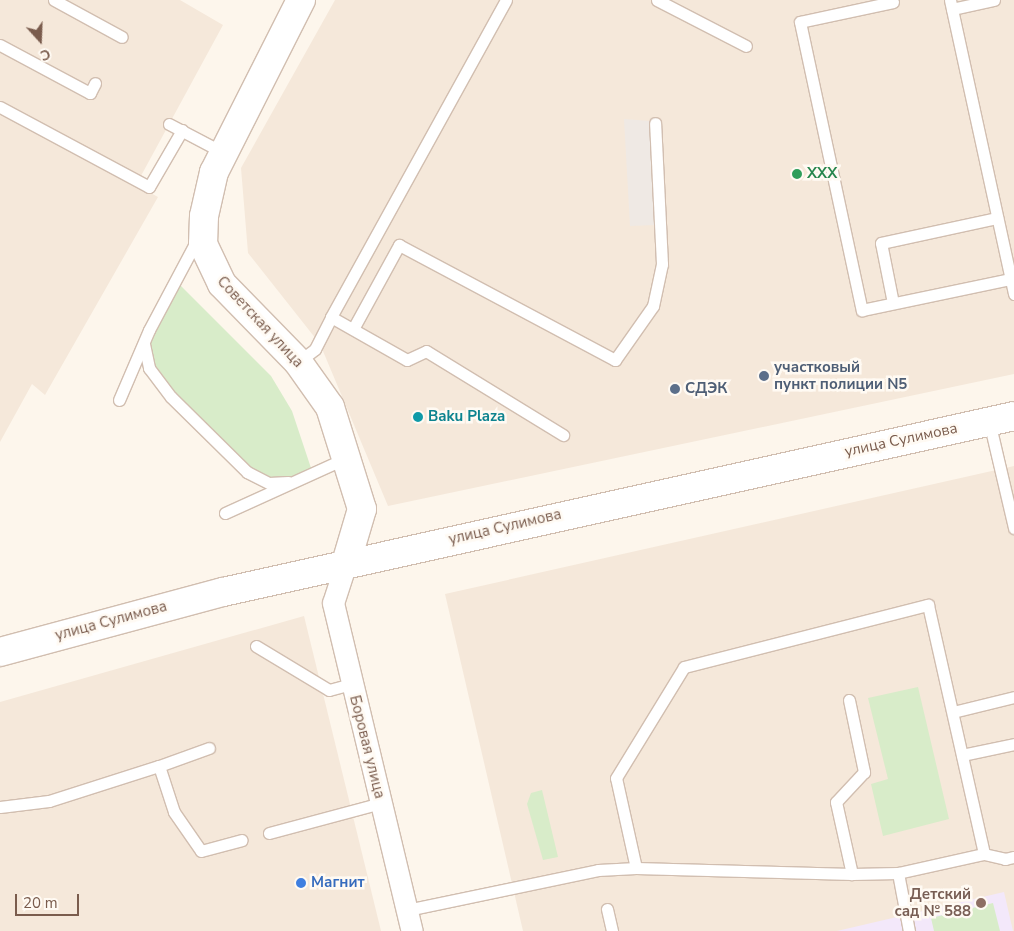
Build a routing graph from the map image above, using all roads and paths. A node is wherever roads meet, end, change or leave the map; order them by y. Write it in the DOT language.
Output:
graph roads {
  1 [pos="54,0"];
  2 [pos="301,0"];
  3 [pos="506,0"];
  4 [pos="657,0"];
  5 [pos="994,0"];
  6 [pos="893,2"];
  7 [pos="951,5"];
  8 [pos="122,37"];
  9 [pos="0,45"];
  10 [pos="746,46"];
  11 [pos="95,83"];
  12 [pos="0,107"];
  13 [pos="656,123"];
  14 [pos="169,124"];
  15 [pos="182,130"];
  16 [pos="222,152"];
  17 [pos="998,218"];
  18 [pos="202,229"];
  19 [pos="1011,279"];
  20 [pos="1014,294"];
  21 [pos="893,303"];
  22 [pos="331,317"];
  23 [pos="353,329"];
  24 [pos="144,344"];
  25 [pos="298,362"];
  26 [pos="119,400"];
  27 [pos="1002,418"];
  28 [pos="563,435"];
  29 [pos="348,457"];
  30 [pos="288,482"];
  31 [pos="225,513"];
  32 [pos="1014,528"];
  33 [pos="346,563"];
  34 [pos="256,646"];
  35 [pos="0,652"];
  36 [pos="351,684"];
  37 [pos="1014,697"];
  38 [pos="850,700"];
  39 [pos="952,712"];
  40 [pos="1014,744"];
  41 [pos="209,748"];
  42 [pos="962,755"];
  43 [pos="159,766"];
  44 [pos="381,803"];
  45 [pos="0,807"];
  46 [pos="269,833"];
  47 [pos="242,840"];
  48 [pos="984,854"];
  49 [pos="1014,857"];
  50 [pos="636,868"];
  51 [pos="898,873"];
  52 [pos="852,874"];
  53 [pos="607,909"];
  54 [pos="408,910"];
  55 [pos="412,931"];
  56 [pos="612,931"];
  57 [pos="909,931"];
  1 -- 8 [label="lane"];
  2 -- 16 [label="main road, Советская улица"];
  3 -- 22 [label="lane"];
  4 -- 10 [label="lane"];
  5 -- 7 [label="lane"];
  6 -- 21 [label="lane"];
  7 -- 17 [label="lane"];
  9 -- 11 [label="lane"];
  12 -- 15 [label="lane"];
  13 -- 23 [label="lane"];
  14 -- 15 [label="lane"];
  15 -- 16 [label="lane"];
  16 -- 18 [label="main road, Советская улица"];
  17 -- 19 [label="lane"];
  17 -- 21 [label="lane"];
  18 -- 24 [label="lane"];
  18 -- 25 [label="main road, Советская улица"];
  19 -- 20 [label="lane"];
  19 -- 21 [label="lane"];
  22 -- 23 [label="lane"];
  22 -- 25 [label="lane"];
  23 -- 28 [label="lane"];
  24 -- 26 [label="lane"];
  24 -- 30 [label="lane"];
  25 -- 29 [label="main road, Советская улица"];
  27 -- 32 [label="lane"];
  27 -- 33 [label="main road, улица Сулимова"];
  29 -- 30 [label="lane"];
  29 -- 33 [label="main road, Советская улица"];
  30 -- 31 [label="lane"];
  33 -- 35 [label="main road, улица Сулимова"];
  33 -- 36 [label="street, Боровая улица"];
  34 -- 36 [label="lane"];
  36 -- 44 [label="street, Боровая улица"];
  37 -- 39 [label="lane"];
  38 -- 52 [label="lane"];
  39 -- 42 [label="lane"];
  39 -- 50 [label="lane"];
  40 -- 42 [label="lane"];
  41 -- 43 [label="lane"];
  42 -- 48 [label="lane"];
  43 -- 45 [label="lane"];
  43 -- 47 [label="lane"];
  44 -- 46 [label="lane"];
  44 -- 54 [label="street, Боровая улица"];
  48 -- 49 [label="lane"];
  48 -- 51 [label="lane"];
  50 -- 52 [label="lane"];
  50 -- 54 [label="lane"];
  51 -- 52 [label="lane"];
  51 -- 57 [label="lane"];
  53 -- 56 [label="lane"];
  54 -- 55 [label="street, Боровая улица"];
}
